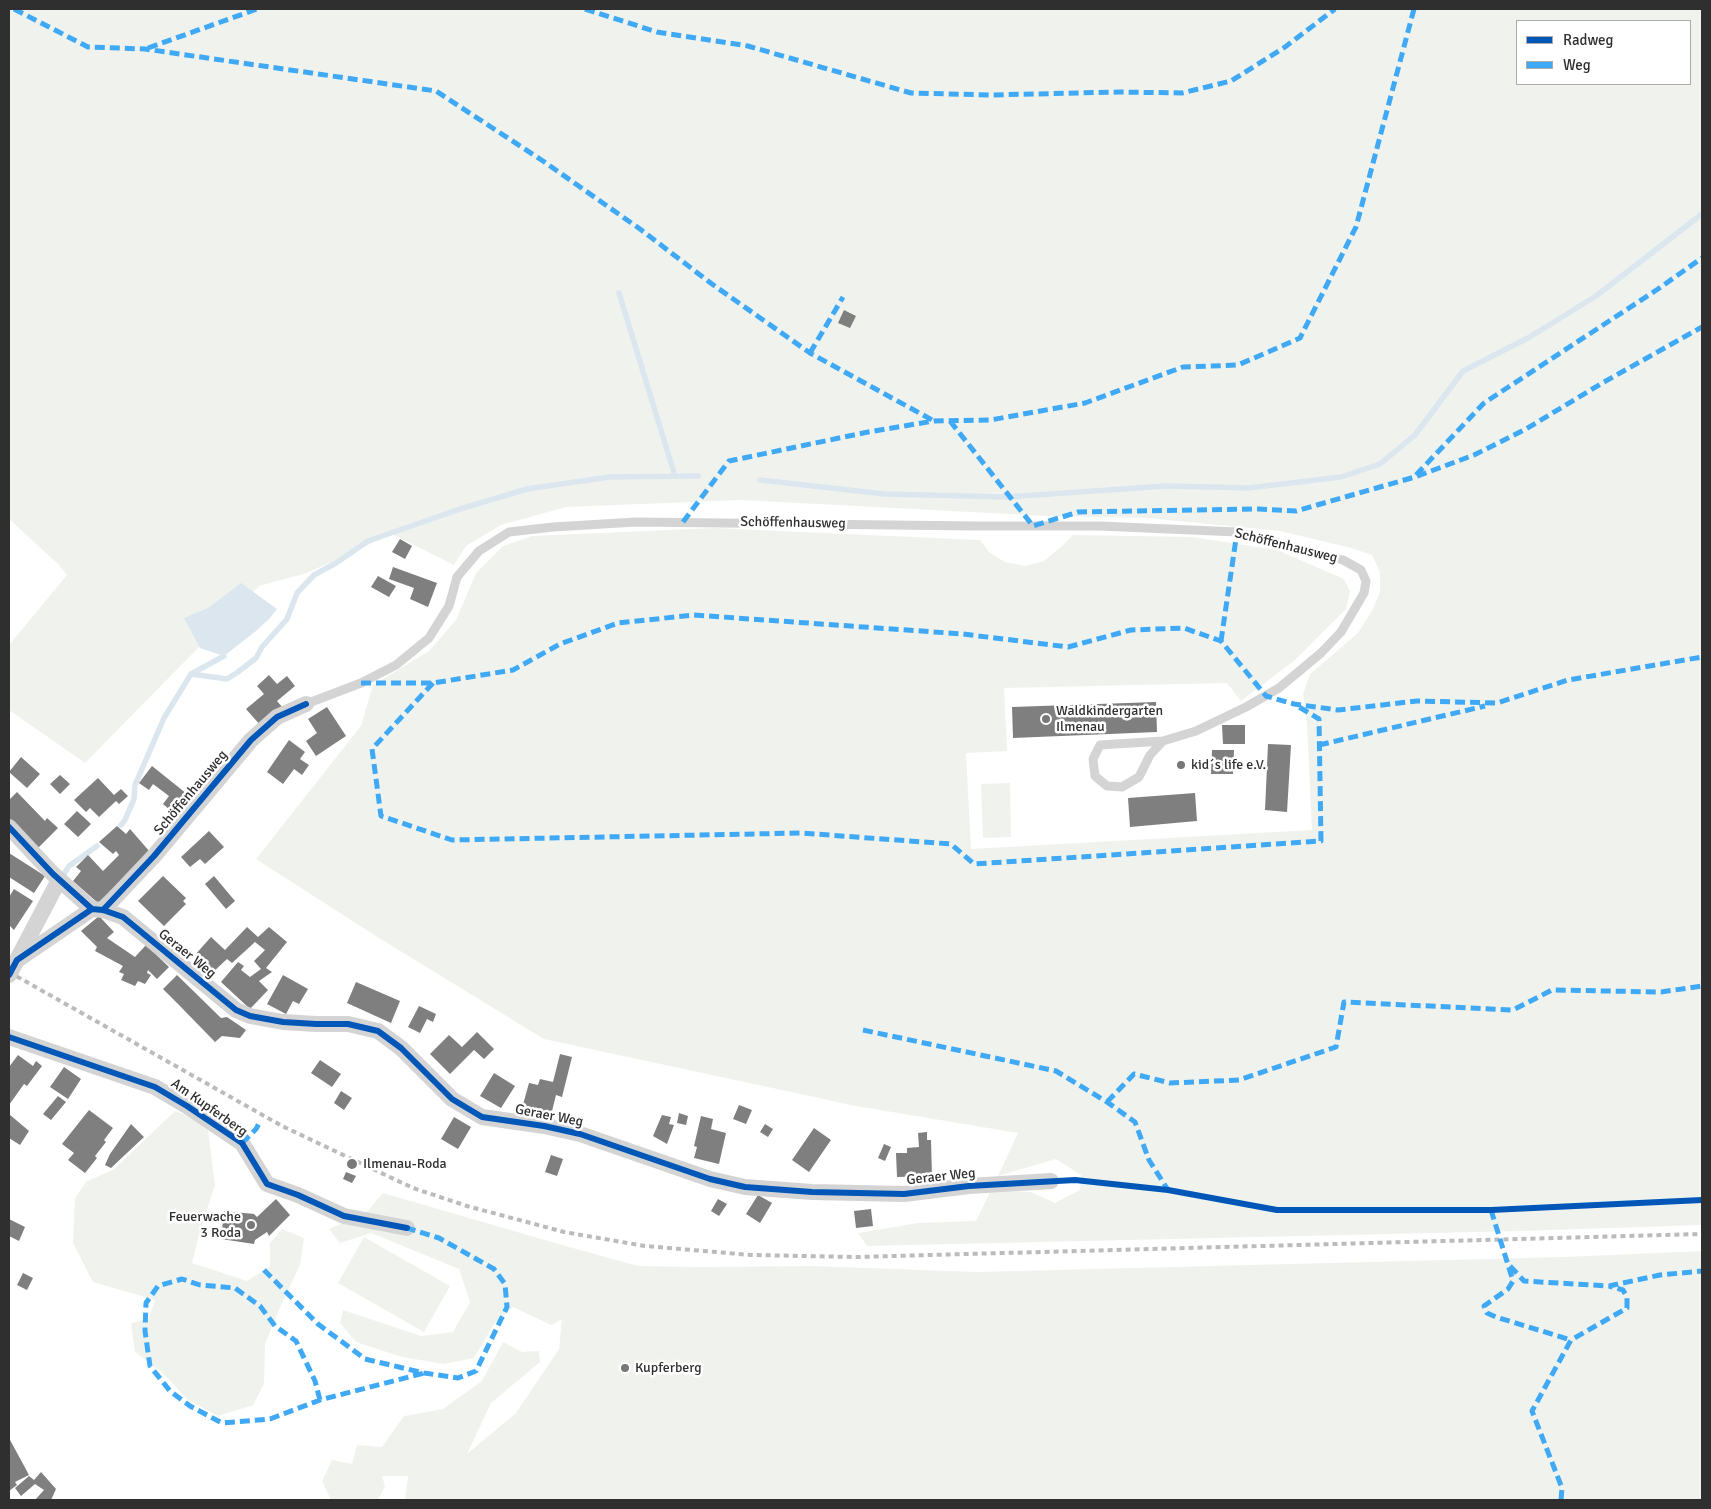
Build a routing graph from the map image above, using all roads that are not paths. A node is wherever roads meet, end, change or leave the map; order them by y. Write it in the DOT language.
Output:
graph roads {
  1 [pos="306,704"];
  2 [pos="1163,740"];
  3 [pos="9,827"];
  4 [pos="56,877"];
  5 [pos="98,910"];
  6 [pos="13,967"];
  7 [pos="9,1037"];
  8 [pos="1051,1181"];
  9 [pos="407,1228"];
  1 -- 2 [label="lane, Schöffenhausweg"];
  1 -- 5 [label="street, Schöffenhausweg"];
  2 -- 2 [label="lane, Schöffenhausweg"];
  3 -- 4 [label="street, Geraer Weg"];
  4 -- 5 [label="street, Geraer Weg"];
  4 -- 6 [label="street"];
  5 -- 6 [label="street, Schöffenhausweg"];
  5 -- 8 [label="street, Geraer Weg"];
  7 -- 9 [label="street, Am Kupferberg"];
}
